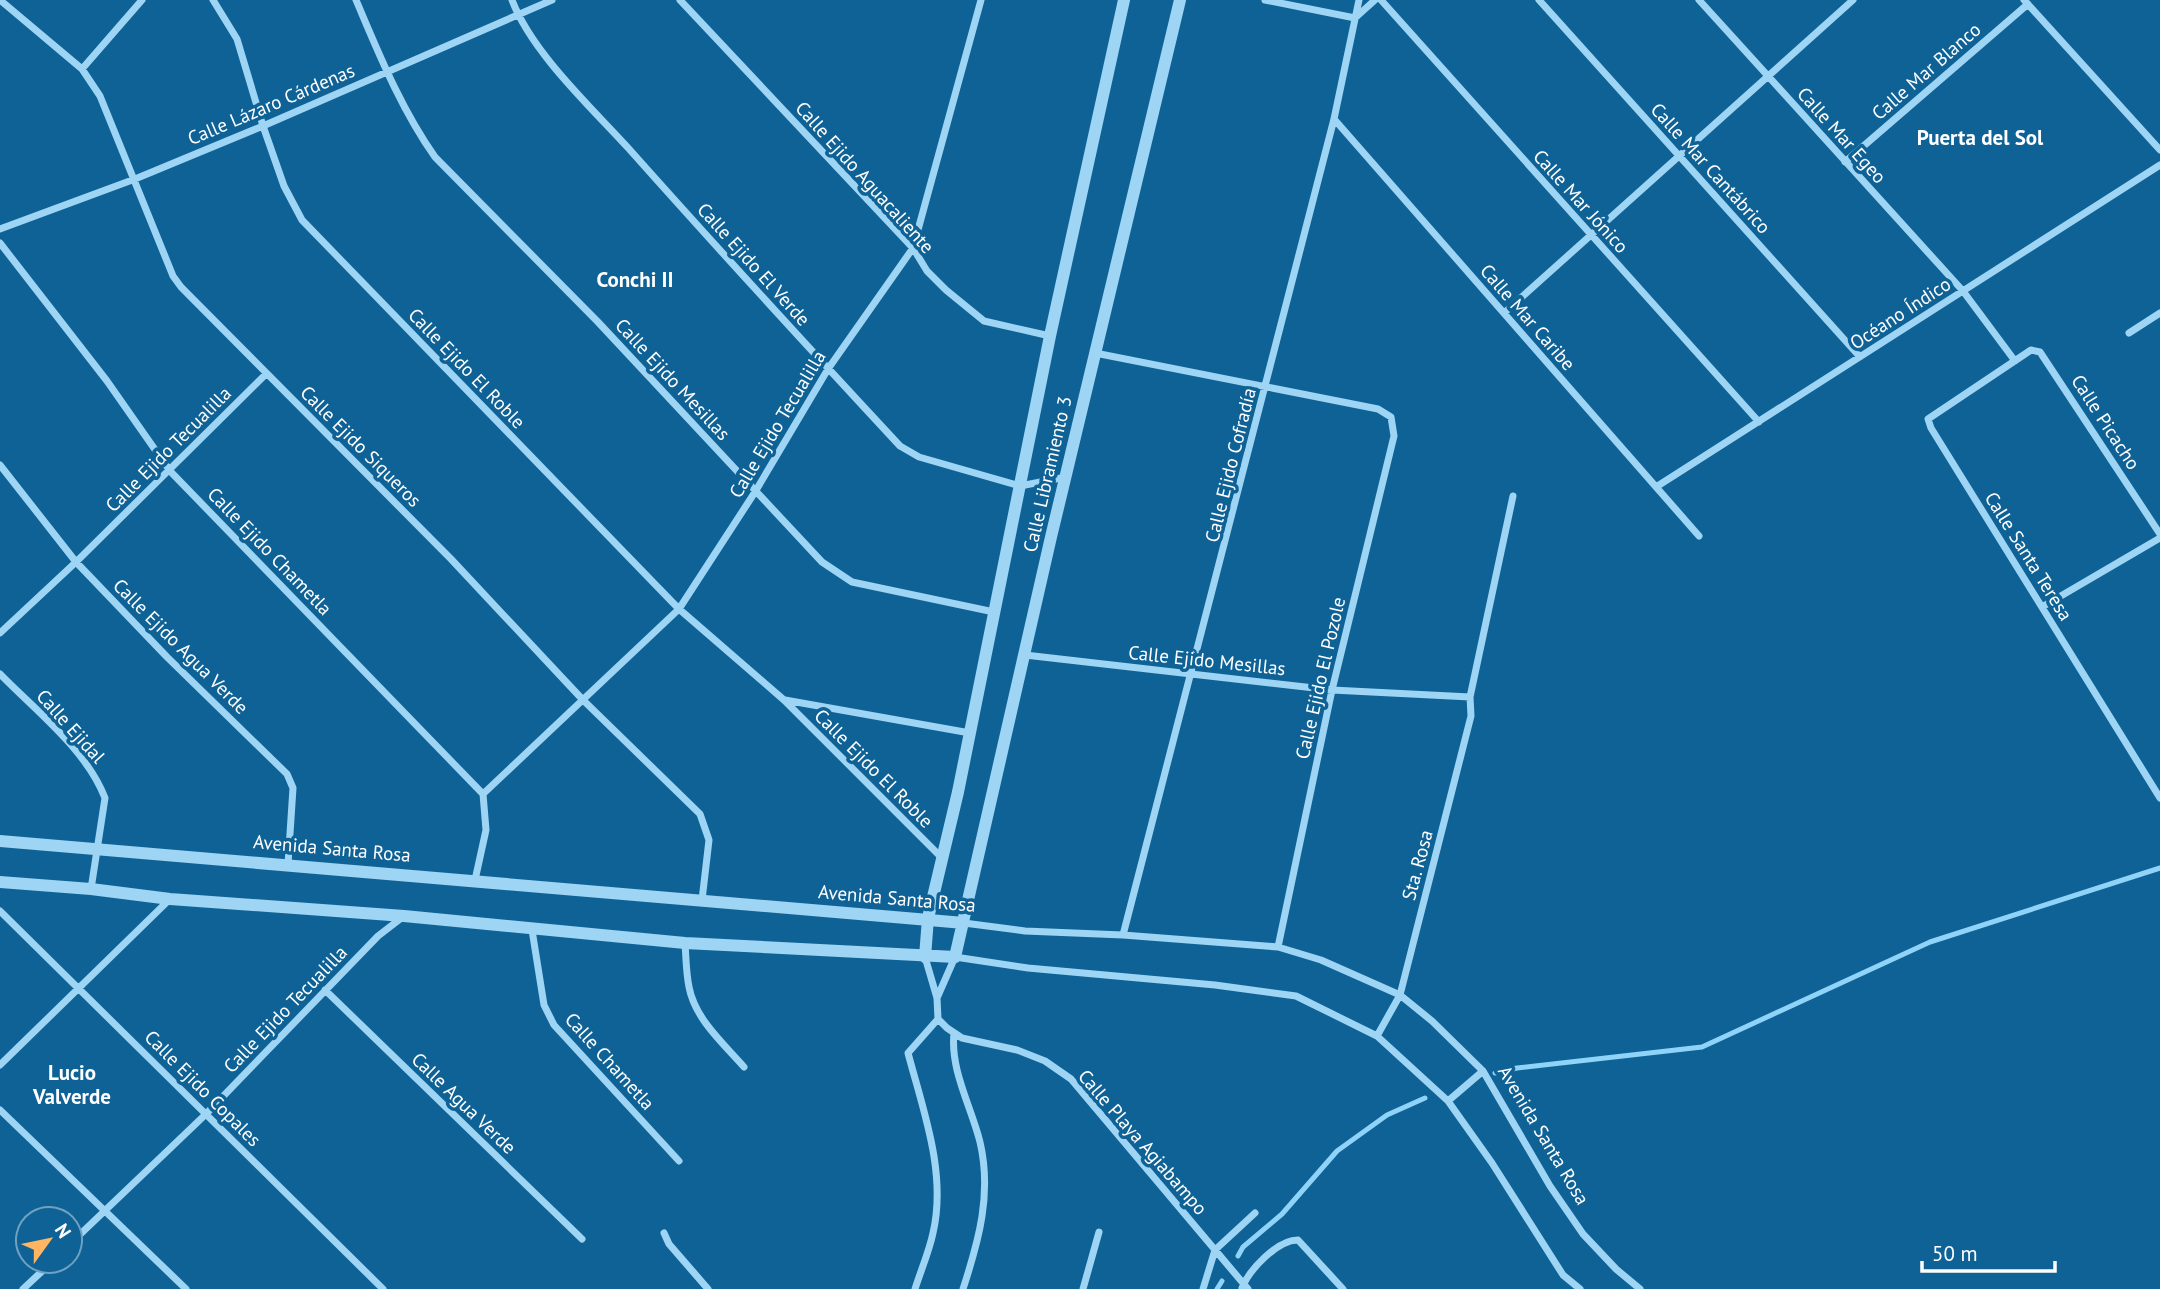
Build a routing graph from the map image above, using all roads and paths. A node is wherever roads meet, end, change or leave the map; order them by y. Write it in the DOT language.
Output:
graph roads {
  1 [pos="0,0"];
  2 [pos="142,0"];
  3 [pos="213,0"];
  4 [pos="356,0"];
  5 [pos="512,0"];
  6 [pos="552,0"];
  7 [pos="680,0"];
  8 [pos="981,0"];
  9 [pos="1124,0"];
  10 [pos="1180,0"];
  11 [pos="1265,0"];
  12 [pos="1359,0"];
  13 [pos="1375,0"];
  14 [pos="1381,0"];
  15 [pos="1539,0"];
  16 [pos="1699,0"];
  17 [pos="1853,0"];
  18 [pos="2026,2"];
  19 [pos="517,15"];
  20 [pos="1355,18"];
  21 [pos="82,69"];
  22 [pos="387,72"];
  23 [pos="1768,76"];
  24 [pos="1334,119"];
  25 [pos="263,127"];
  26 [pos="2160,150"];
  27 [pos="1679,157"];
  28 [pos="1845,162"];
  29 [pos="2160,166"];
  30 [pos="135,179"];
  31 [pos="0,229"];
  32 [pos="1591,236"];
  33 [pos="0,243"];
  34 [pos="913,248"];
  35 [pos="1963,291"];
  36 [pos="1504,313"];
  37 [pos="2160,313"];
  38 [pos="2129,333"];
  39 [pos="1051,336"];
  40 [pos="1095,353"];
  41 [pos="1860,357"];
  42 [pos="2015,361"];
  43 [pos="828,369"];
  44 [pos="267,374"];
  45 [pos="1266,387"];
  46 [pos="1759,422"];
  47 [pos="0,465"];
  48 [pos="170,471"];
  49 [pos="1066,477"];
  50 [pos="1020,486"];
  51 [pos="1656,487"];
  52 [pos="755,492"];
  53 [pos="1513,496"];
  54 [pos="1699,536"];
  55 [pos="2160,536"];
  56 [pos="76,562"];
  57 [pos="2042,607"];
  58 [pos="679,609"];
  59 [pos="994,612"];
  60 [pos="0,633"];
  61 [pos="1026,654"];
  62 [pos="0,674"];
  63 [pos="1192,675"];
  64 [pos="1332,690"];
  65 [pos="1470,697"];
  66 [pos="583,700"];
  67 [pos="784,700"];
  68 [pos="970,733"];
  69 [pos="483,794"];
  70 [pos="2160,798"];
  71 [pos="0,841"];
  72 [pos="99,848"];
  73 [pos="942,859"];
  74 [pos="288,864"];
  75 [pos="475,880"];
  76 [pos="0,882"];
  77 [pos="92,889"];
  78 [pos="170,899"];
  79 [pos="702,900"];
  80 [pos="0,911"];
  81 [pos="404,916"];
  82 [pos="929,918"];
  83 [pos="964,923"];
  84 [pos="532,930"];
  85 [pos="1123,935"];
  86 [pos="685,943"];
  87 [pos="1278,947"];
  88 [pos="925,957"];
  89 [pos="955,957"];
  90 [pos="78,988"];
  91 [pos="325,990"];
  92 [pos="1400,995"];
  93 [pos="937,998"];
  94 [pos="938,1019"];
  95 [pos="954,1033"];
  96 [pos="1377,1036"];
  97 [pos="0,1065"];
  98 [pos="744,1067"];
  99 [pos="1483,1071"];
  100 [pos="1448,1101"];
  101 [pos="0,1110"];
  102 [pos="206,1114"];
  103 [pos="679,1161"];
  104 [pos="105,1212"];
  105 [pos="1255,1213"];
  106 [pos="84,1231"];
  107 [pos="1099,1232"];
  108 [pos="664,1233"];
  109 [pos="582,1239"];
  110 [pos="1214,1250"];
  111 [pos="38,1275"];
  112 [pos="1244,1287"];
  113 [pos="23,1289"];
  114 [pos="186,1289"];
  115 [pos="383,1289"];
  116 [pos="708,1289"];
  117 [pos="915,1289"];
  118 [pos="964,1289"];
  119 [pos="1083,1289"];
  120 [pos="1203,1289"];
  121 [pos="1343,1289"];
  122 [pos="1580,1289"];
  123 [pos="1640,1289"];
  1 -- 21 [label="street, Calle Ejido Siqueros"];
  2 -- 21 [label="street"];
  3 -- 25 [label="street, Calle Ejido El Roble"];
  4 -- 22 [label="street, Calle Ejido Mesillas"];
  5 -- 19 [label="street, Calle Ejido El Verde"];
  6 -- 19 [label="street, Calle Lázaro Cárdenas"];
  7 -- 34 [label="street, Calle Ejido Aguacaliente"];
  8 -- 34 [label="street, Calle Ejido Tecualilla"];
  9 -- 39 [label="street, Calle Libramiento 3"];
  10 -- 40 [label="street, Calle Libramiento 3"];
  11 -- 20 [label="street"];
  12 -- 20 [label="street, Calle Ejido Cofradía"];
  13 -- 20 [label="street"];
  14 -- 32 [label="street, Calle Mar Jónico"];
  15 -- 27 [label="street, Calle Mar Cantábrico"];
  16 -- 23 [label="street, Calle Mar Egeo"];
  17 -- 23 [label="street"];
  18 -- 26 [label="street"];
  18 -- 28 [label="street, Calle Mar Blanco"];
  19 -- 22 [label="street, Calle Lázaro Cárdenas"];
  19 -- 43 [label="street, Calle Ejido El Verde"];
  20 -- 24 [label="street, Calle Ejido Cofradía"];
  21 -- 30 [label="street, Calle Ejido Siqueros"];
  22 -- 25 [label="street, Calle Lázaro Cárdenas"];
  22 -- 52 [label="street, Calle Ejido Mesillas"];
  23 -- 27 [label="street"];
  23 -- 28 [label="street, Calle Mar Egeo"];
  24 -- 36 [label="street, Calle Mar Caribe"];
  24 -- 45 [label="street, Calle Ejido Cofradía"];
  25 -- 30 [label="street, Calle Lázaro Cárdenas"];
  25 -- 58 [label="street, Calle Ejido El Roble"];
  27 -- 32 [label="street"];
  27 -- 41 [label="street, Calle Mar Cantábrico"];
  28 -- 35 [label="street, Calle Mar Egeo"];
  29 -- 35 [label="street, Océano Índico"];
  30 -- 31 [label="street, Calle Lázaro Cárdenas"];
  30 -- 44 [label="street, Calle Ejido Siqueros"];
  32 -- 36 [label="street"];
  32 -- 46 [label="street, Calle Mar Jónico"];
  33 -- 48 [label="street, Calle Ejido Chametla"];
  34 -- 39 [label="street, Calle Ejido Aguacaliente"];
  34 -- 43 [label="street, Calle Ejido Tecualilla"];
  35 -- 41 [label="street, Océano Índico"];
  35 -- 42 [label="street, Calle Mar Egeo"];
  36 -- 51 [label="street, Calle Mar Caribe"];
  37 -- 38 [label="street"];
  39 -- 50 [label="street, Calle Libramiento 3"];
  40 -- 45 [label="street"];
  40 -- 49 [label="street, Calle Libramiento 3"];
  41 -- 46 [label="street, Océano Índico"];
  42 -- 55 [label="street, Calle Picacho"];
  42 -- 57 [label="street, Calle Santa Teresa"];
  43 -- 50 [label="street, Calle Ejido El Verde"];
  43 -- 52 [label="street, Calle Ejido Tecualilla"];
  44 -- 48 [label="street, Calle Ejido Tecualilla"];
  44 -- 66 [label="street, Calle Ejido Siqueros"];
  45 -- 63 [label="street, Calle Ejido Cofradía"];
  45 -- 64 [label="street, Calle Ejido El Pozole"];
  46 -- 51 [label="street, Océano Índico"];
  47 -- 56 [label="street, Calle Ejido Agua Verde"];
  48 -- 56 [label="street, Calle Ejido Tecualilla"];
  48 -- 69 [label="street, Calle Ejido Chametla"];
  49 -- 50 [label="street"];
  49 -- 61 [label="street, Calle Libramiento 3"];
  50 -- 59 [label="street, Calle Libramiento 3"];
  51 -- 54 [label="street, Calle Mar Caribe"];
  52 -- 58 [label="street, Calle Ejido Tecualilla"];
  52 -- 59 [label="street, Calle Ejido Mesillas"];
  53 -- 65 [label="street, Sta. Rosa"];
  55 -- 57 [label="street"];
  56 -- 60 [label="street, Calle Ejido Tecualilla"];
  56 -- 74 [label="street, Calle Ejido Agua Verde"];
  57 -- 70 [label="street, Calle Santa Teresa"];
  58 -- 66 [label="street, Calle Ejido Tecualilla"];
  58 -- 67 [label="street, Calle Ejido El Roble"];
  59 -- 68 [label="street, Calle Libramiento 3"];
  61 -- 63 [label="street, Calle Ejido Mesillas"];
  61 -- 83 [label="street, Calle Libramiento 3"];
  62 -- 72 [label="street, Calle Ejidal"];
  63 -- 64 [label="street, Calle Ejido Mesillas"];
  63 -- 85 [label="street, Calle Ejido Cofradía"];
  64 -- 65 [label="street, Calle Ejido Mesillas"];
  64 -- 87 [label="street, Calle Ejido El Pozole"];
  65 -- 92 [label="street, Sta. Rosa"];
  66 -- 69 [label="street, Calle Ejido Tecualilla"];
  66 -- 79 [label="street, Calle Ejido Siqueros"];
  67 -- 68 [label="street, Calle Ejido El Roble"];
  67 -- 73 [label="street, Calle Ejido El Roble"];
  68 -- 73 [label="street, Calle Libramiento 3"];
  69 -- 75 [label="street"];
  71 -- 72 [label="street, Avenida Santa Rosa"];
  72 -- 74 [label="street, Avenida Santa Rosa"];
  72 -- 77 [label="street, Calle Ejidal"];
  73 -- 82 [label="street, Calle Libramiento 3"];
  74 -- 75 [label="street, Avenida Santa Rosa"];
  75 -- 79 [label="street, Avenida Santa Rosa"];
  76 -- 77 [label="street"];
  77 -- 78 [label="street"];
  78 -- 81 [label="street"];
  78 -- 90 [label="street"];
  79 -- 82 [label="street, Avenida Santa Rosa"];
  80 -- 90 [label="street, Calle Ejido Copales"];
  81 -- 84 [label="street"];
  81 -- 91 [label="street, Calle Ejido Tecualilla"];
  82 -- 83 [label="street, Avenida Santa Rosa"];
  82 -- 88 [label="street, Calle Libramiento 3"];
  83 -- 85 [label="street, Avenida Santa Rosa"];
  83 -- 89 [label="street, Calle Libramiento 3"];
  84 -- 86 [label="street"];
  84 -- 103 [label="street, Calle Chametla"];
  85 -- 87 [label="street, Avenida Santa Rosa"];
  86 -- 88 [label="street"];
  86 -- 98 [label="street"];
  87 -- 92 [label="street, Avenida Santa Rosa"];
  88 -- 89 [label="street"];
  88 -- 93 [label="street"];
  89 -- 93 [label="street"];
  89 -- 96 [label="street"];
  90 -- 97 [label="street"];
  90 -- 102 [label="street, Calle Ejido Copales"];
  91 -- 102 [label="street, Calle Ejido Tecualilla"];
  91 -- 109 [label="street, Calle Agua Verde"];
  92 -- 96 [label="street, Sta. Rosa"];
  92 -- 99 [label="street, Avenida Santa Rosa"];
  93 -- 94 [label="street"];
  94 -- 95 [label="street, Calle Playa Agiabampo"];
  94 -- 117 [label="street"];
  95 -- 110 [label="street, Calle Playa Agiabampo"];
  95 -- 118 [label="street"];
  96 -- 100 [label="street"];
  99 -- 100 [label="street"];
  99 -- 123 [label="street, Avenida Santa Rosa"];
  100 -- 122 [label="street"];
  101 -- 104 [label="street"];
  102 -- 104 [label="street, Calle Ejido Tecualilla"];
  102 -- 115 [label="street, Calle Ejido Copales"];
  104 -- 106 [label="street, Calle Ejido Tecualilla"];
  104 -- 114 [label="street"];
  105 -- 110 [label="street"];
  107 -- 119 [label="street"];
  108 -- 116 [label="street"];
  110 -- 112 [label="street, Calle Playa Agiabampo"];
  110 -- 120 [label="street"];
  111 -- 113 [label="street"];
  112 -- 121 [label="street"];
}
